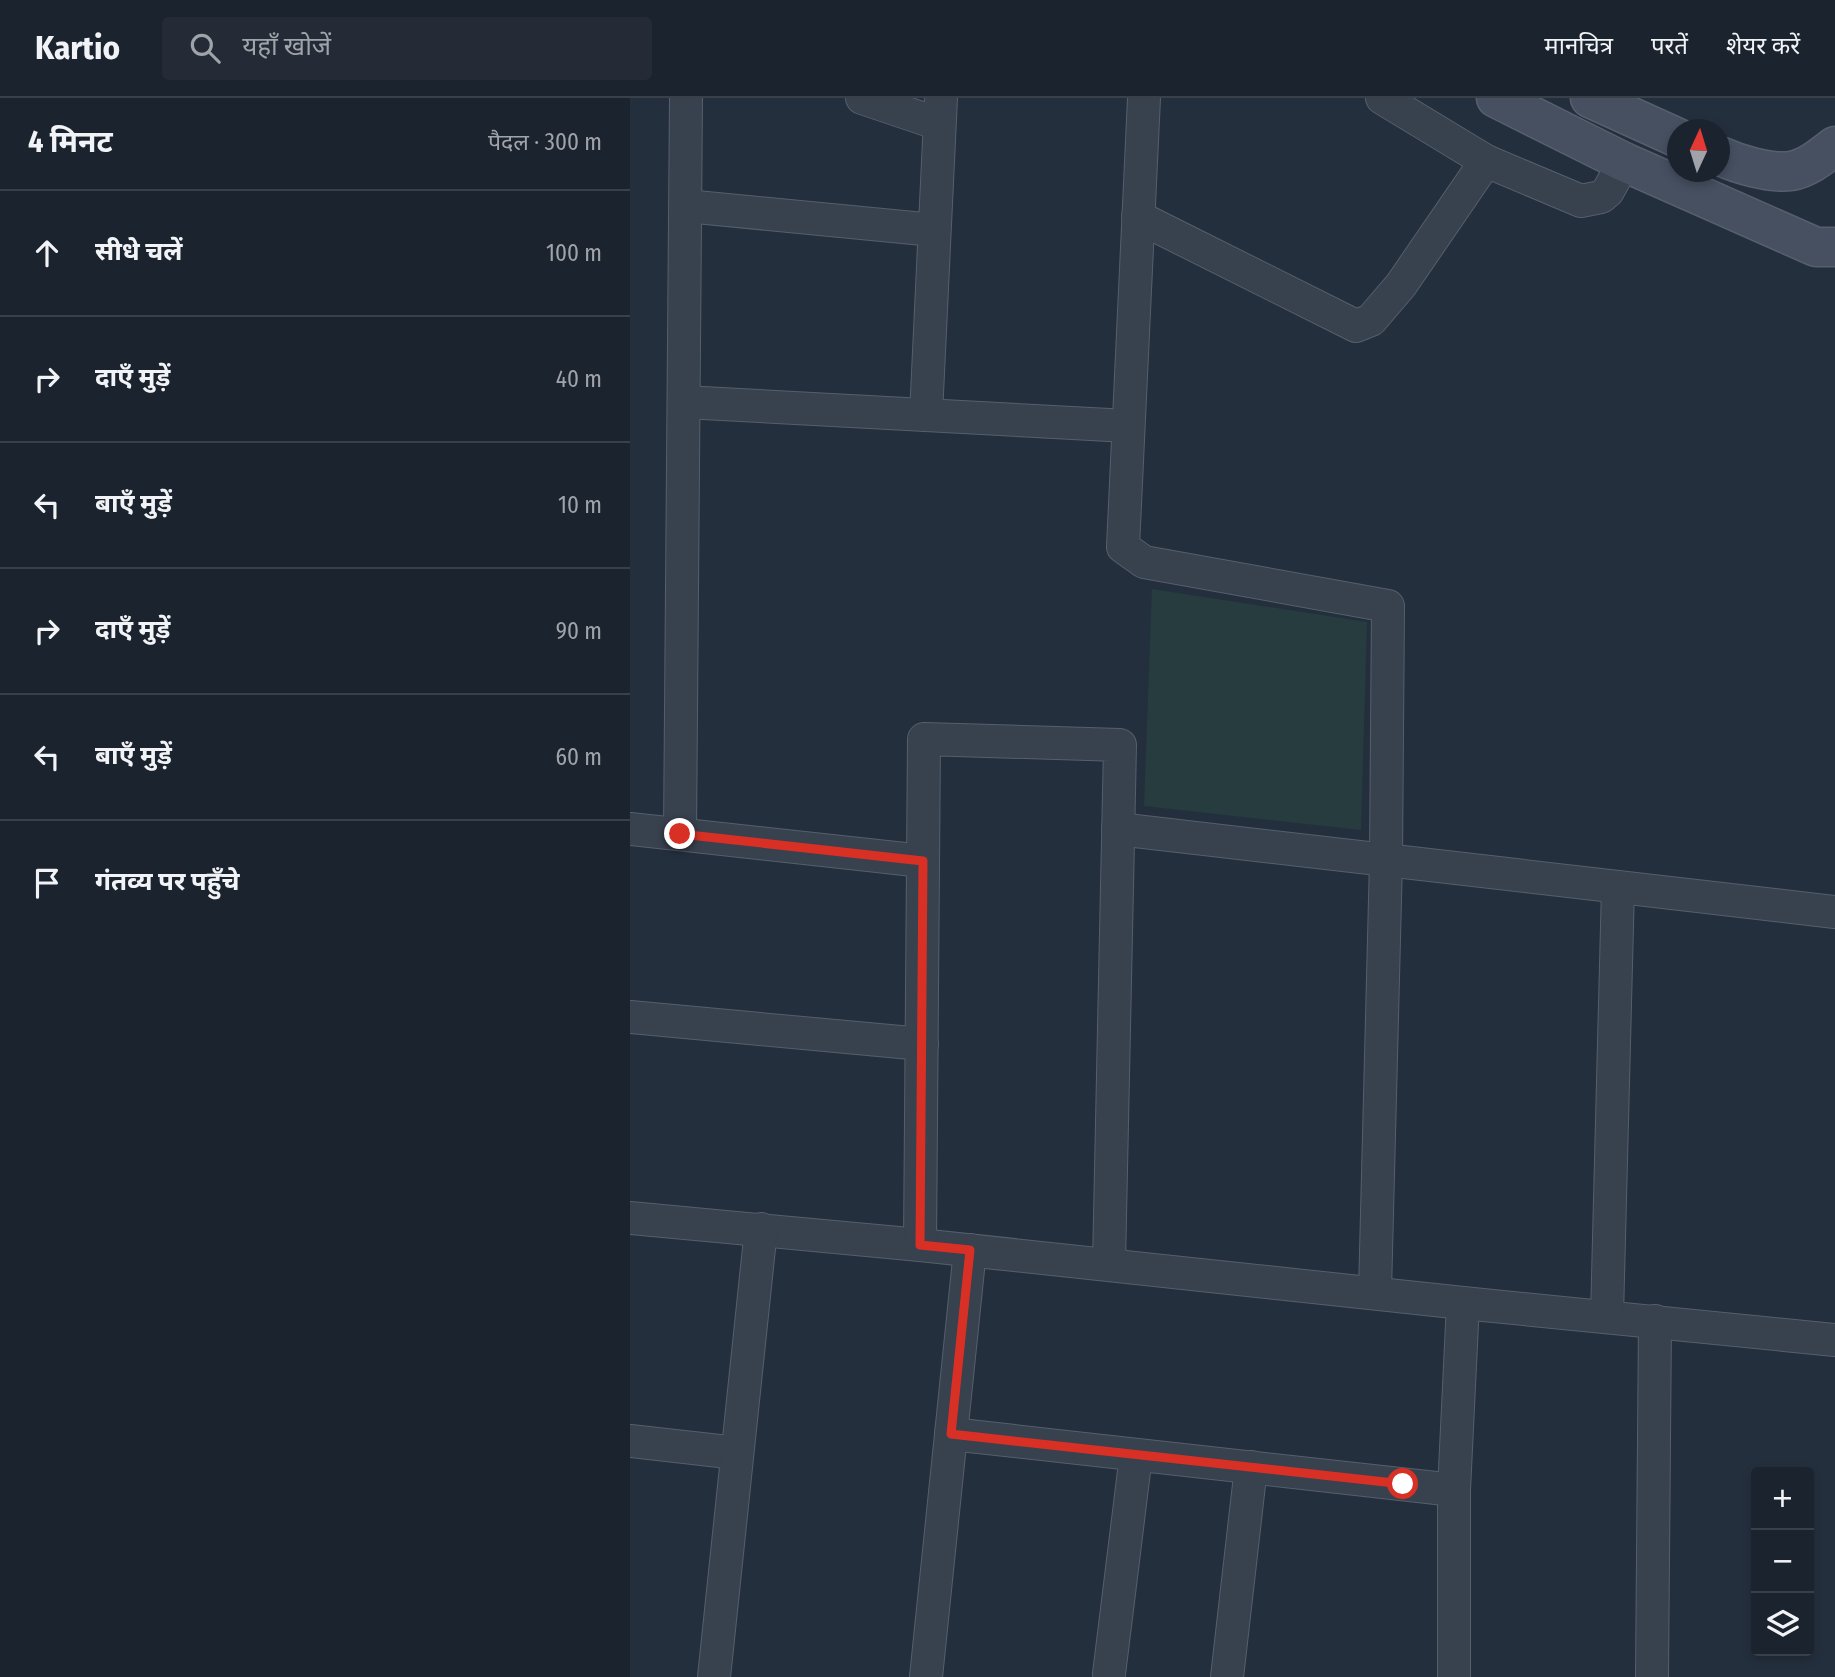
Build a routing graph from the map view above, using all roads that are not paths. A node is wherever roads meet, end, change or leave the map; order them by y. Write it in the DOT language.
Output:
graph roads {
  1 [pos="687,98"];
  2 [pos="862,98"];
  3 [pos="1144,98"];
  4 [pos="1382,98"];
  5 [pos="1496,98"];
  6 [pos="1590,98"];
  7 [pos="940,111"];
  8 [pos="1667,133"];
  9 [pos="1835,146"];
  10 [pos="1730,160"];
  11 [pos="1486,161"];
  12 [pos="1624,162"];
  13 [pos="686,206"];
  14 [pos="1138,217"];
  15 [pos="934,230"];
  16 [pos="1835,247"];
  17 [pos="684,402"];
  18 [pos="926,415"];
  19 [pos="1128,426"];
  20 [pos="630,829"];
  21 [pos="1118,829"];
  22 [pos="680,834"];
  23 [pos="1386,860"];
  24 [pos="923,861"];
  25 [pos="1618,887"];
  26 [pos="1835,912"];
  27 [pos="630,1017"];
  28 [pos="922,1044"];
  29 [pos="630,1217"];
  30 [pos="761,1229"];
  31 [pos="920,1245"];
  32 [pos="970,1250"];
  33 [pos="1109,1264"];
  34 [pos="1376,1292"];
  35 [pos="1463,1303"];
  36 [pos="1607,1316"];
  37 [pos="1655,1321"];
  38 [pos="1835,1340"];
  39 [pos="951,1434"];
  40 [pos="630,1441"];
  41 [pos="737,1453"];
  42 [pos="1136,1455"];
  43 [pos="1251,1467"];
  44 [pos="1454,1490"];
  45 [pos="1109,1674"];
  46 [pos="714,1677"];
  47 [pos="926,1677"];
  48 [pos="1227,1677"];
  49 [pos="1454,1677"];
  50 [pos="1652,1677"];
  1 -- 13 [label="street"];
  2 -- 7 [label="street"];
  3 -- 14 [label="street"];
  4 -- 11 [label="street"];
  5 -- 12 [label="street"];
  6 -- 8 [label="street"];
  7 -- 15 [label="street"];
  9 -- 10 [label="street"];
  11 -- 12 [label="street"];
  11 -- 14 [label="street"];
  12 -- 16 [label="street"];
  13 -- 15 [label="street"];
  13 -- 17 [label="street"];
  14 -- 19 [label="street"];
  15 -- 18 [label="street"];
  17 -- 18 [label="street"];
  17 -- 22 [label="street"];
  18 -- 19 [label="street"];
  19 -- 23 [label="street"];
  20 -- 22 [label="street"];
  21 -- 23 [label="street"];
  21 -- 24 [label="street"];
  21 -- 33 [label="street"];
  22 -- 24 [label="street"];
  23 -- 25 [label="street"];
  23 -- 34 [label="street"];
  24 -- 28 [label="street"];
  25 -- 26 [label="street"];
  25 -- 36 [label="street"];
  27 -- 28 [label="street"];
  28 -- 31 [label="street"];
  29 -- 30 [label="street"];
  30 -- 31 [label="street"];
  30 -- 41 [label="street"];
  31 -- 32 [label="street"];
  32 -- 33 [label="street"];
  32 -- 39 [label="street"];
  33 -- 34 [label="street"];
  34 -- 35 [label="street"];
  35 -- 36 [label="street"];
  35 -- 44 [label="street"];
  36 -- 37 [label="street"];
  37 -- 38 [label="street"];
  37 -- 50 [label="street"];
  39 -- 42 [label="street"];
  39 -- 47 [label="street"];
  40 -- 41 [label="street"];
  41 -- 46 [label="street"];
  42 -- 43 [label="street"];
  42 -- 45 [label="street"];
  43 -- 44 [label="street"];
  43 -- 48 [label="street"];
  44 -- 49 [label="street"];
}
